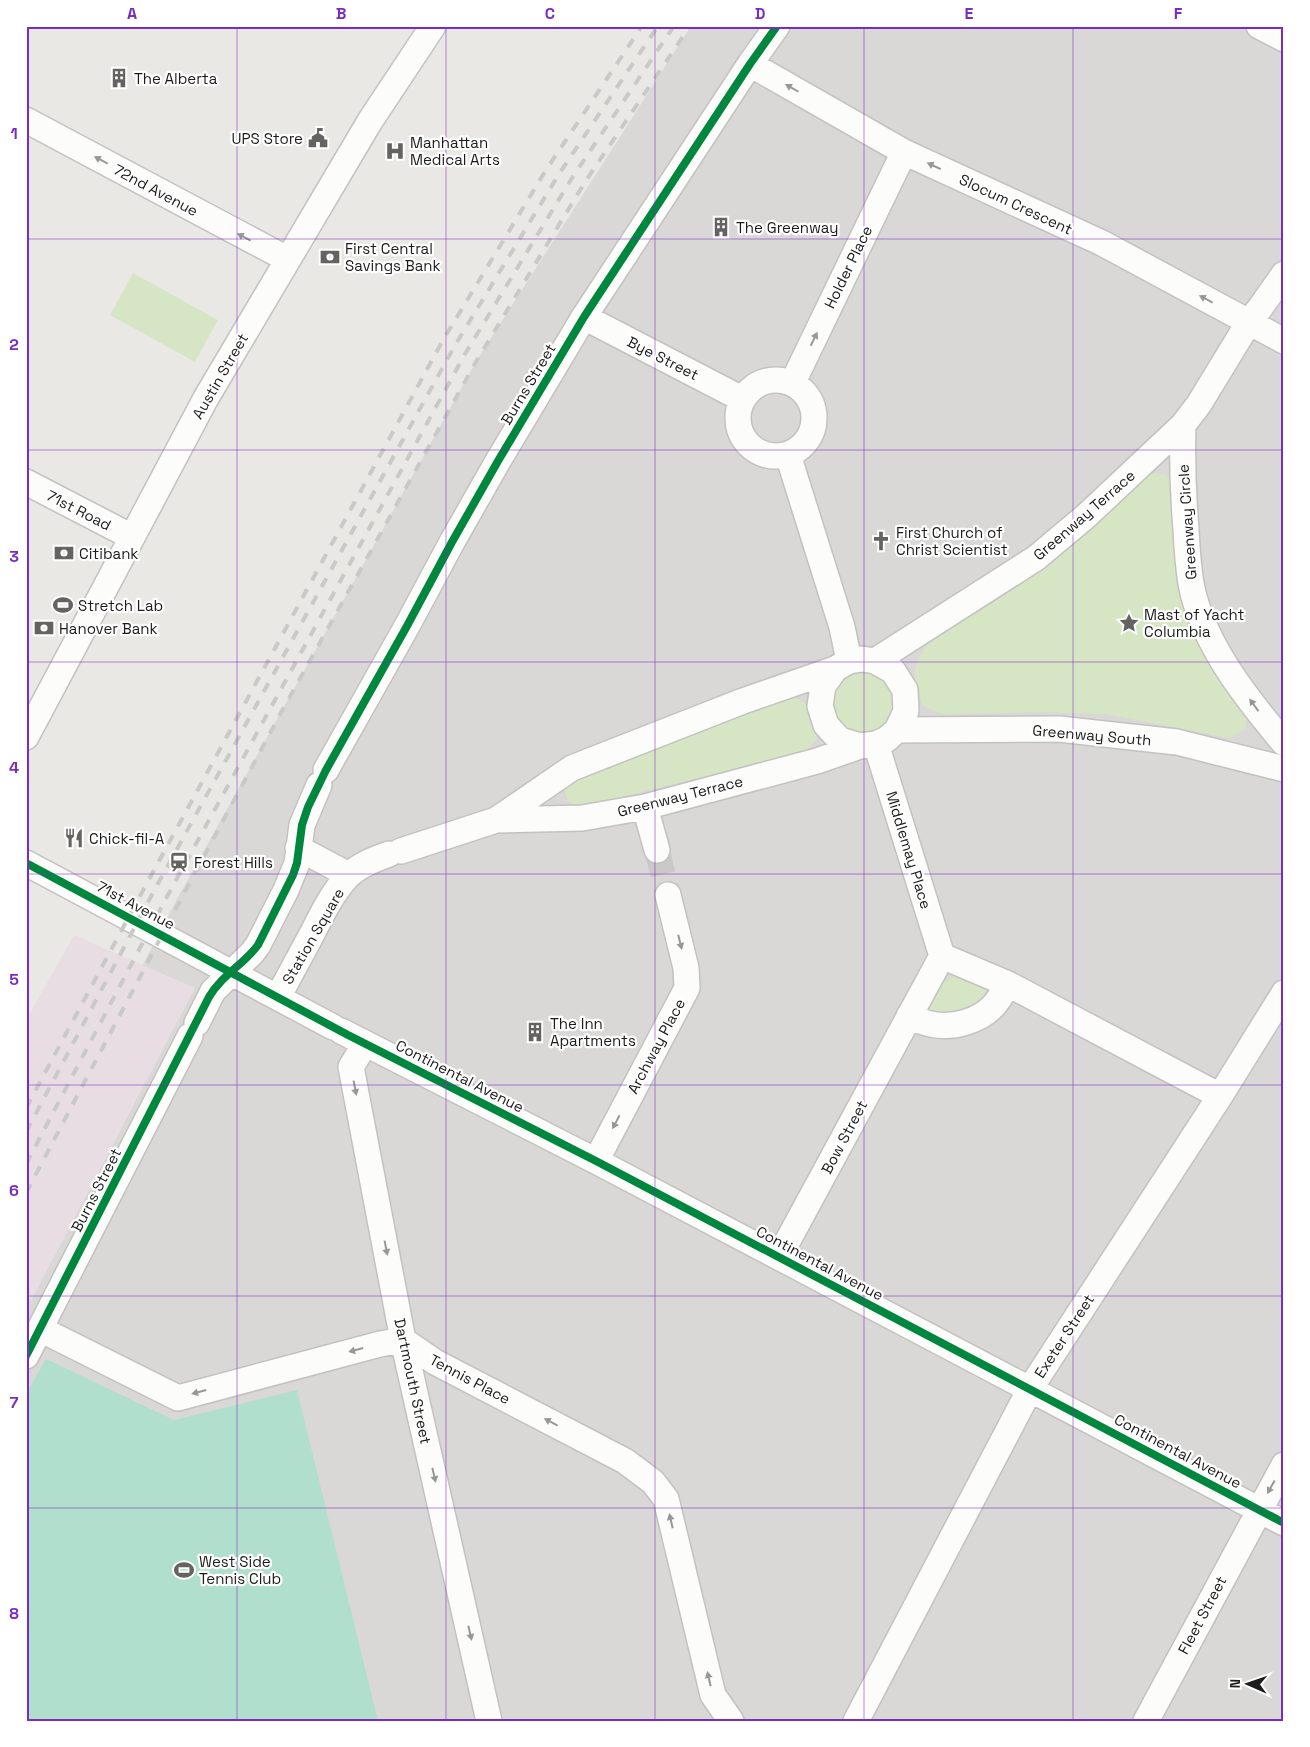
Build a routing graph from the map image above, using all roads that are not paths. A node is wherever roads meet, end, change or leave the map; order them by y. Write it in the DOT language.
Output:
graph roads {
  1 [pos="433,26"];
  2 [pos="777,26"];
  3 [pos="1259,26"];
  4 [pos="1284,39"];
  5 [pos="750,64"];
  6 [pos="26,120"];
  7 [pos="904,152"];
  8 [pos="287,259"];
  9 [pos="1284,274"];
  10 [pos="584,317"];
  11 [pos="1248,322"];
  12 [pos="1284,341"];
  13 [pos="793,382"];
  14 [pos="742,399"];
  15 [pos="1183,425"];
  16 [pos="788,455"];
  17 [pos="26,482"];
  18 [pos="132,537"];
  19 [pos="875,661"];
  20 [pos="842,665"];
  21 [pos="897,730"];
  22 [pos="26,737"];
  23 [pos="1284,743"];
  24 [pos="868,745"];
  25 [pos="1284,769"];
  26 [pos="645,807"];
  27 [pos="496,820"];
  28 [pos="298,848"];
  29 [pos="657,850"];
  30 [pos="26,863"];
  31 [pos="349,875"];
  32 [pos="668,895"];
  33 [pos="942,956"];
  34 [pos="232,972"];
  35 [pos="1008,984"];
  36 [pos="1284,993"];
  37 [pos="278,997"];
  38 [pos="909,1016"];
  39 [pos="365,1044"];
  40 [pos="1220,1096"];
  41 [pos="596,1161"];
  42 [pos="779,1257"];
  43 [pos="40,1329"];
  44 [pos="403,1340"];
  45 [pos="26,1356"];
  46 [pos="1030,1389"];
  47 [pos="1284,1465"];
  48 [pos="1258,1509"];
  49 [pos="1284,1522"];
  50 [pos="489,1721"];
  51 [pos="731,1721"];
  52 [pos="856,1721"];
  53 [pos="1146,1721"];
  1 -- 8 [label="street, Austin Street"];
  2 -- 5 [label="street, Burns Street"];
  3 -- 4 [label="street"];
  7 -- 5 [label="street, Slocum Crescent, one-way"];
  5 -- 10 [label="street, Burns Street"];
  8 -- 6 [label="street, 72nd Avenue, one-way"];
  11 -- 7 [label="street, Slocum Crescent, one-way"];
  13 -- 7 [label="street, Holder Place, one-way"];
  8 -- 18 [label="street, Austin Street"];
  9 -- 11 [label="street, Greenway Terrace"];
  10 -- 14 [label="street, Bye Street"];
  10 -- 28 [label="street, Burns Street"];
  11 -- 12 [label="street, Slocum Crescent"];
  11 -- 15 [label="street, Greenway Terrace"];
  13 -- 14 [label="street"];
  13 -- 16 [label="street"];
  14 -- 16 [label="street"];
  15 -- 19 [label="street, Greenway Terrace"];
  23 -- 15 [label="street, Greenway Circle, one-way"];
  16 -- 20 [label="street"];
  17 -- 18 [label="street, 71st Road"];
  18 -- 22 [label="street, Austin Street"];
  19 -- 20 [label="street"];
  19 -- 21 [label="street"];
  20 -- 24 [label="street"];
  20 -- 27 [label="street, Greenway Terrace"];
  21 -- 24 [label="street"];
  21 -- 25 [label="street, Greenway South"];
  24 -- 26 [label="street, Greenway Terrace"];
  24 -- 33 [label="street, Middlemay Place"];
  26 -- 27 [label="street, Greenway Terrace"];
  26 -- 29 [label="street"];
  27 -- 31 [label="street, Greenway Terrace"];
  28 -- 31 [label="street, Station Square"];
  28 -- 34 [label="street"];
  30 -- 34 [label="street, 71st Avenue"];
  31 -- 37 [label="street, Station Square"];
  32 -- 41 [label="street, Archway Place, one-way"];
  33 -- 35 [label="street"];
  33 -- 38 [label="street, Bow Street"];
  34 -- 37 [label="street, Station Square"];
  34 -- 43 [label="street, Burns Street"];
  35 -- 38 [label="street"];
  35 -- 40 [label="street"];
  36 -- 40 [label="street, Exeter Street"];
  37 -- 39 [label="street, Continental Avenue"];
  38 -- 42 [label="street, Bow Street"];
  39 -- 41 [label="street, Continental Avenue"];
  39 -- 44 [label="street, Dartmouth Street, one-way"];
  40 -- 46 [label="street, Exeter Street"];
  41 -- 42 [label="street, Continental Avenue"];
  42 -- 46 [label="street, Continental Avenue"];
  44 -- 43 [label="street, one-way"];
  43 -- 45 [label="street, Burns Street"];
  44 -- 50 [label="street, Dartmouth Street, one-way"];
  51 -- 44 [label="street, Tennis Place, one-way"];
  46 -- 48 [label="street, Continental Avenue"];
  46 -- 52 [label="street, Exeter Street"];
  47 -- 48 [label="street, Fleet Street, one-way"];
  48 -- 49 [label="street, Continental Avenue"];
  48 -- 53 [label="street, Fleet Street"];
}
